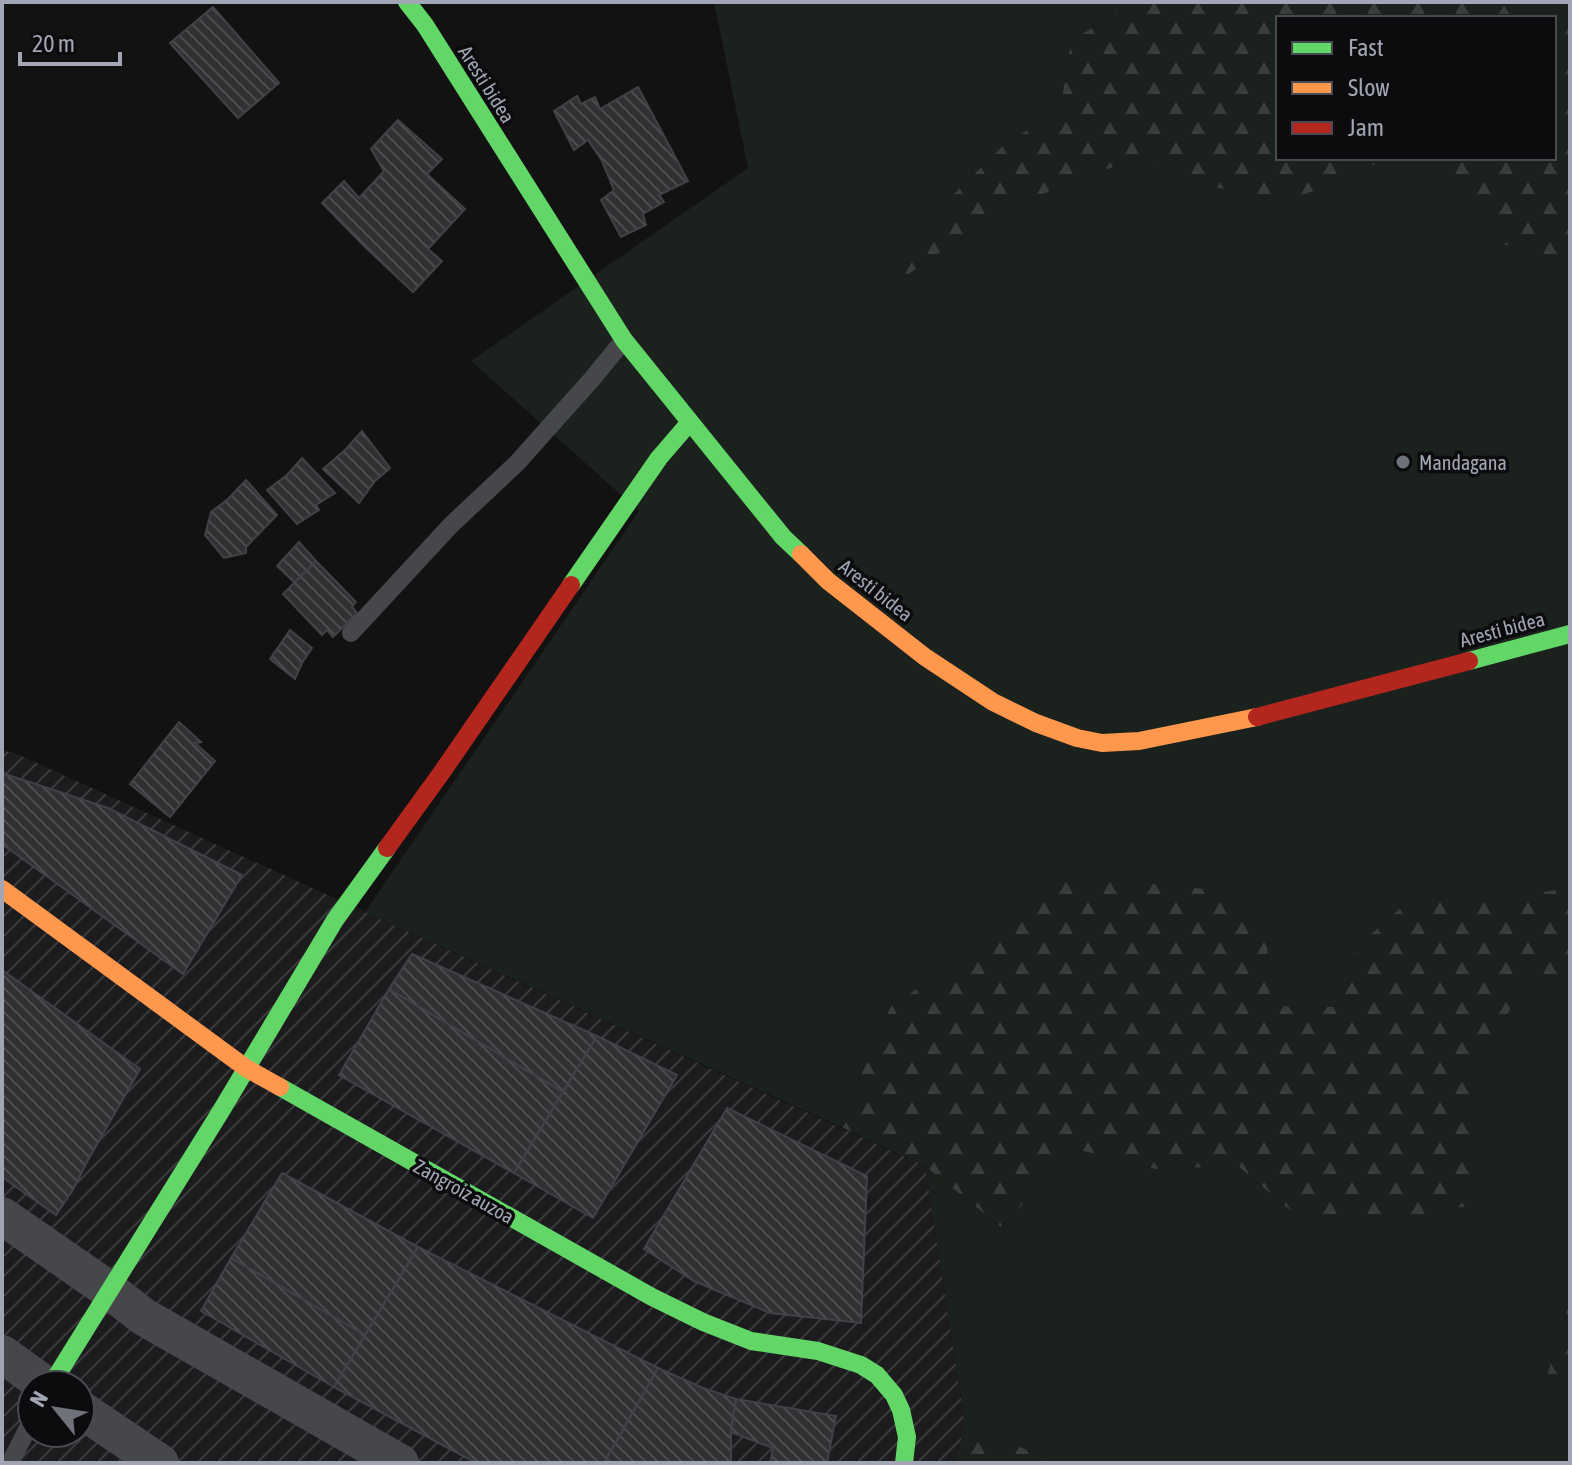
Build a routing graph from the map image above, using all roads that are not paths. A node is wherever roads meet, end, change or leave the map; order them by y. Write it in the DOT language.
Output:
graph roads {
  1 [pos="407,2"];
  2 [pos="624,340"];
  3 [pos="690,422"];
  4 [pos="351,633"];
  5 [pos="1570,634"];
  6 [pos="2,889"];
  7 [pos="246,1068"];
  8 [pos="2,1216"];
  9 [pos="109,1290"];
  10 [pos="2,1354"];
  11 [pos="24,1369"];
  12 [pos="58,1369"];
  13 [pos="96,1420"];
  14 [pos="160,1463"];
  15 [pos="400,1463"];
  16 [pos="904,1463"];
  1 -- 2 [label="street, Aresti bidea"];
  2 -- 3 [label="street, Aresti bidea"];
  2 -- 4 [label="lane"];
  3 -- 5 [label="street, Aresti bidea"];
  3 -- 7 [label="street"];
  6 -- 7 [label="street, Zangroiz auzoa"];
  7 -- 9 [label="street"];
  7 -- 16 [label="street, Zangroiz auzoa"];
  8 -- 9 [label="street"];
  9 -- 12 [label="street"];
  9 -- 15 [label="street"];
  10 -- 11 [label="street"];
  13 -- 14 [label="street"];
}
